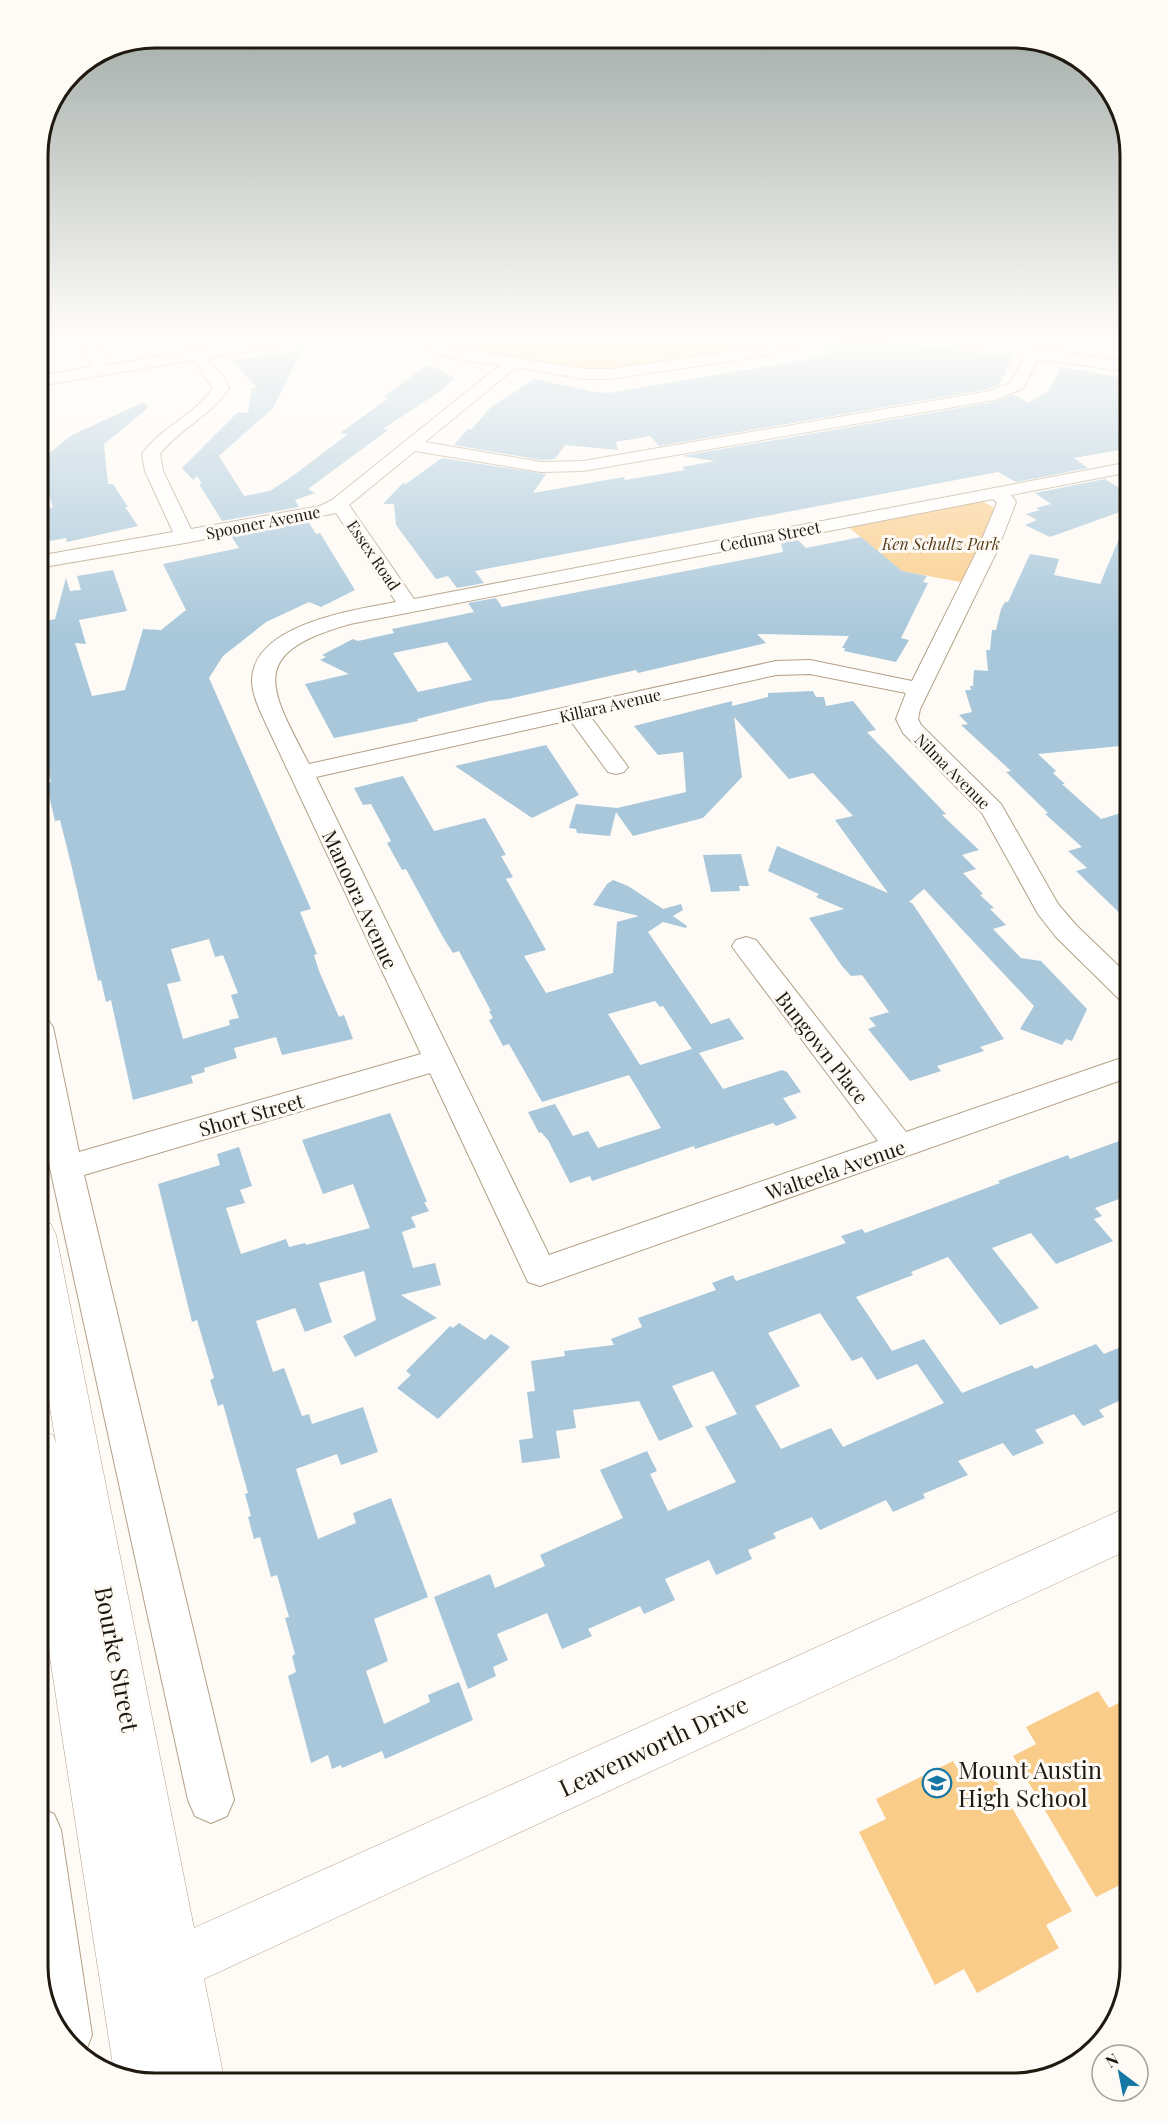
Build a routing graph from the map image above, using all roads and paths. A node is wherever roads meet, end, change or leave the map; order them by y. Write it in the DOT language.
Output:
graph roads {
  1 [pos="164,440"];
  2 [pos="416,440"];
  3 [pos="733,440"];
  4 [pos="410,445"];
  5 [pos="1120,470"];
  6 [pos="998,493"];
  7 [pos="339,504"];
  8 [pos="184,537"];
  9 [pos="48,560"];
  10 [pos="409,606"];
  11 [pos="920,689"];
  12 [pos="576,712"];
  13 [pos="616,767"];
  14 [pos="302,773"];
  15 [pos="746,946"];
  16 [pos="1120,983"];
  17 [pos="437,1060"];
  18 [pos="1120,1070"];
  19 [pos="48,1078"];
  20 [pos="900,1147"];
  21 [pos="66,1168"];
  22 [pos="540,1272"];
  23 [pos="48,1300"];
  24 [pos="48,1495"];
  25 [pos="1120,1532"];
  26 [pos="211,1800"];
  27 [pos="48,1901"];
  28 [pos="152,1976"];
  29 [pos="65,2024"];
  30 [pos="145,2073"];
  31 [pos="193,2073"];
  1 -- 8 [label="street"];
  2 -- 4 [label="street, Spooner Avenue"];
  3 -- 4 [label="street"];
  4 -- 7 [label="street, Spooner Avenue"];
  5 -- 6 [label="street, Ceduna Street"];
  6 -- 10 [label="street, Ceduna Street"];
  6 -- 11 [label="street, Nilma Avenue"];
  7 -- 8 [label="street, Spooner Avenue"];
  7 -- 10 [label="street, Essex Road"];
  8 -- 9 [label="street, Spooner Avenue"];
  10 -- 14 [label="street, Manoora Avenue"];
  11 -- 12 [label="street, Killara Avenue"];
  11 -- 16 [label="street, Nilma Avenue"];
  12 -- 13 [label="street"];
  12 -- 14 [label="street, Killara Avenue"];
  14 -- 17 [label="street, Manoora Avenue"];
  15 -- 20 [label="street, Bungown Place"];
  17 -- 21 [label="street, Short Street"];
  17 -- 22 [label="street, Manoora Avenue"];
  18 -- 20 [label="street, Walteela Avenue"];
  19 -- 21 [label="street"];
  20 -- 22 [label="street, Walteela Avenue"];
  21 -- 26 [label="street"];
  23 -- 28 [label="main road, Bourke Street"];
  24 -- 28 [label="main road, Bourke Street"];
  25 -- 28 [label="main road, Leavenworth Drive"];
  27 -- 29 [label="street"];
  28 -- 30 [label="main road, Bourke Street"];
  28 -- 31 [label="main road, Bourke Street"];
}
